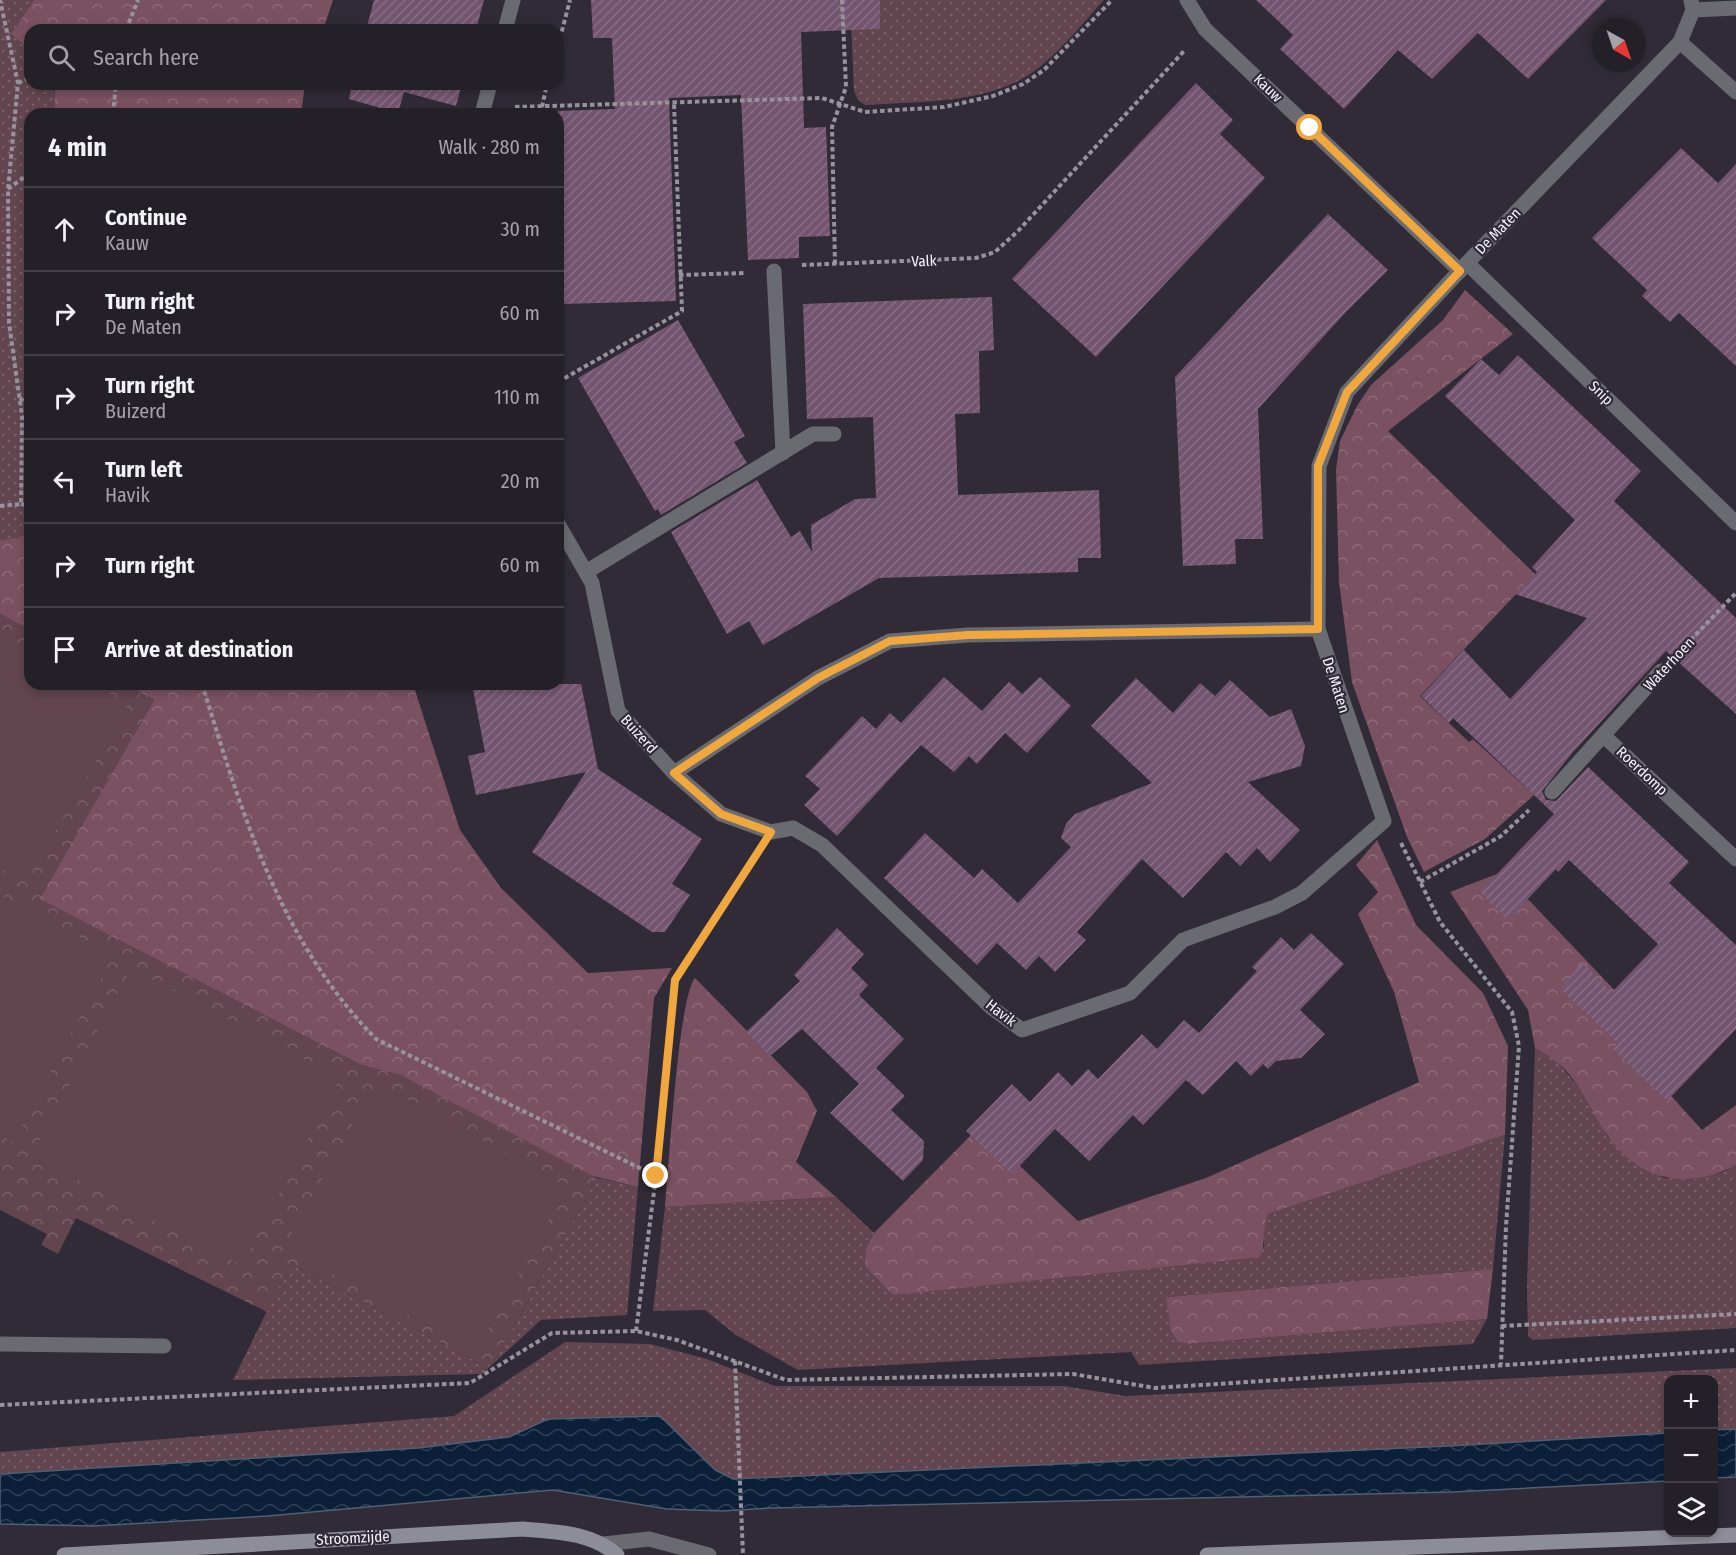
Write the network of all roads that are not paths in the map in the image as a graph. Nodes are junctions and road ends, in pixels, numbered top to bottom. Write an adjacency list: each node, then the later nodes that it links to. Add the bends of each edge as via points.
1 (513, 0): 5 (street)
2 (1187, 0): 10 (street, Kauw, via 1205,29)
3 (1692, 5): 4 (street); 6 (street, De Maten)
4 (1736, 8)
5 (507, 24)
6 (1680, 42): 8 (street); 10 (street, De Maten)
7 (488, 90): 9 (street)
8 (1736, 92)
9 (484, 108)
10 (1463, 267): 14 (street, Snip); 17 (street, De Maten, via 1347,392 1318,466)
11 (774, 271): 13 (street)
12 (834, 434): 13 (street, via 813,434)
13 (783, 453): 16 (street)
14 (1736, 523)
15 (564, 534): 16 (street, Buizerd)
16 (586, 572): 20 (street, Buizerd, via 592,583 618,711)
17 (1318, 629): 20 (street, via 968,635 890,641 818,678); 22 (street, De Maten)
18 (1661, 671): 19 (street, Waterhoen)
19 (1604, 736): 21 (street, Roerdomp); 23 (street, Roerdomp)
20 (674, 773): 22 (street, Havik, via 721,814 771,832 793,828 822,844 992,1008 1022,1030 1130,993 1183,940 1275,907 1302,893)
21 (1552, 792)
22 (1384, 821)
23 (1736, 859)
24 (0, 1344): 25 (street)
25 (164, 1346)
26 (1736, 1535): 28 (street)
27 (604, 1544): 29 (street, Stroomzijde, via 576,1534 523,1529); 30 (street, Stroomzijde); 31 (street, Stroomzijde, via 649,1539)
28 (1474, 1550): 32 (street)
29 (64, 1555)
30 (617, 1555)
31 (709, 1555)
32 (1207, 1555)

